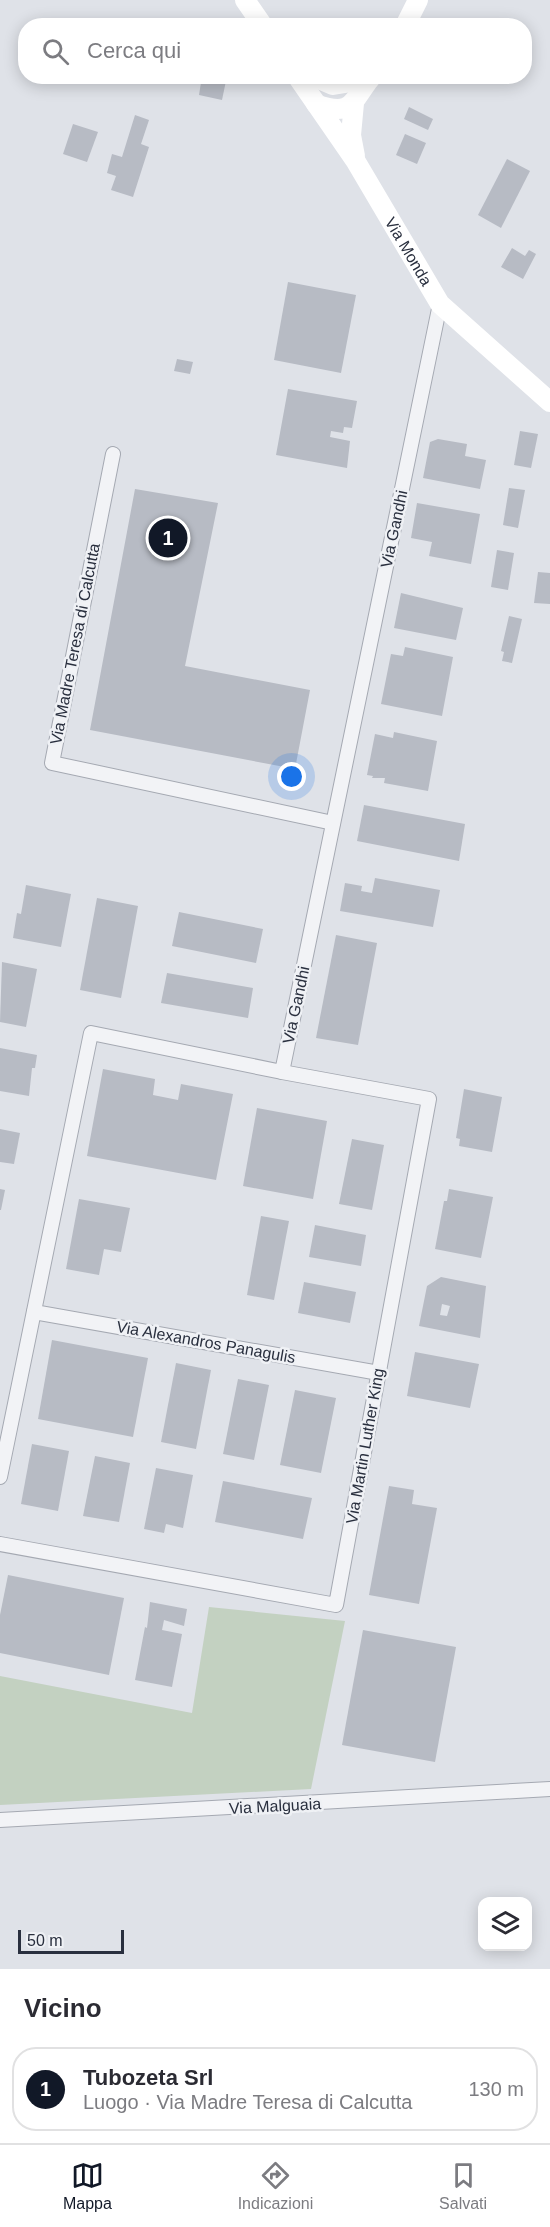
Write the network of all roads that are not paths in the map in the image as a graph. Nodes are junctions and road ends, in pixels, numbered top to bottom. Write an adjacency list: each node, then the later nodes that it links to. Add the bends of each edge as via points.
1 (245, 0): 3 (main road)
2 (418, 0): 4 (main road)
3 (257, 18)
4 (409, 18)
5 (302, 84): 8 (main road, Via Monda)
6 (367, 84): 7 (main road)
7 (354, 103): 8 (main road, via 334,110); 9 (main road, via 351,135)
8 (316, 104): 9 (main road, Via Monda)
9 (355, 160): 10 (main road, Via Monda)
10 (440, 304): 11 (main road, Via Monda); 13 (street, Via Gandhi)
11 (550, 402)
12 (113, 454): 13 (street, Via Madre Teresa di Calcutta, via 52,764)
13 (333, 823): 14 (street, Via Gandhi)
14 (282, 1072): 15 (street, via 91,1033); 16 (street, Via Martin Luther King, via 429,1099)
15 (34, 1312): 16 (street, Via Alexandros Panagulis); 17 (street)
16 (379, 1373): 18 (street, Via Martin Luther King, via 336,1605)
17 (0, 1477)
18 (0, 1544)
19 (550, 1789): 20 (street, Via Malguaia)
20 (0, 1820)

